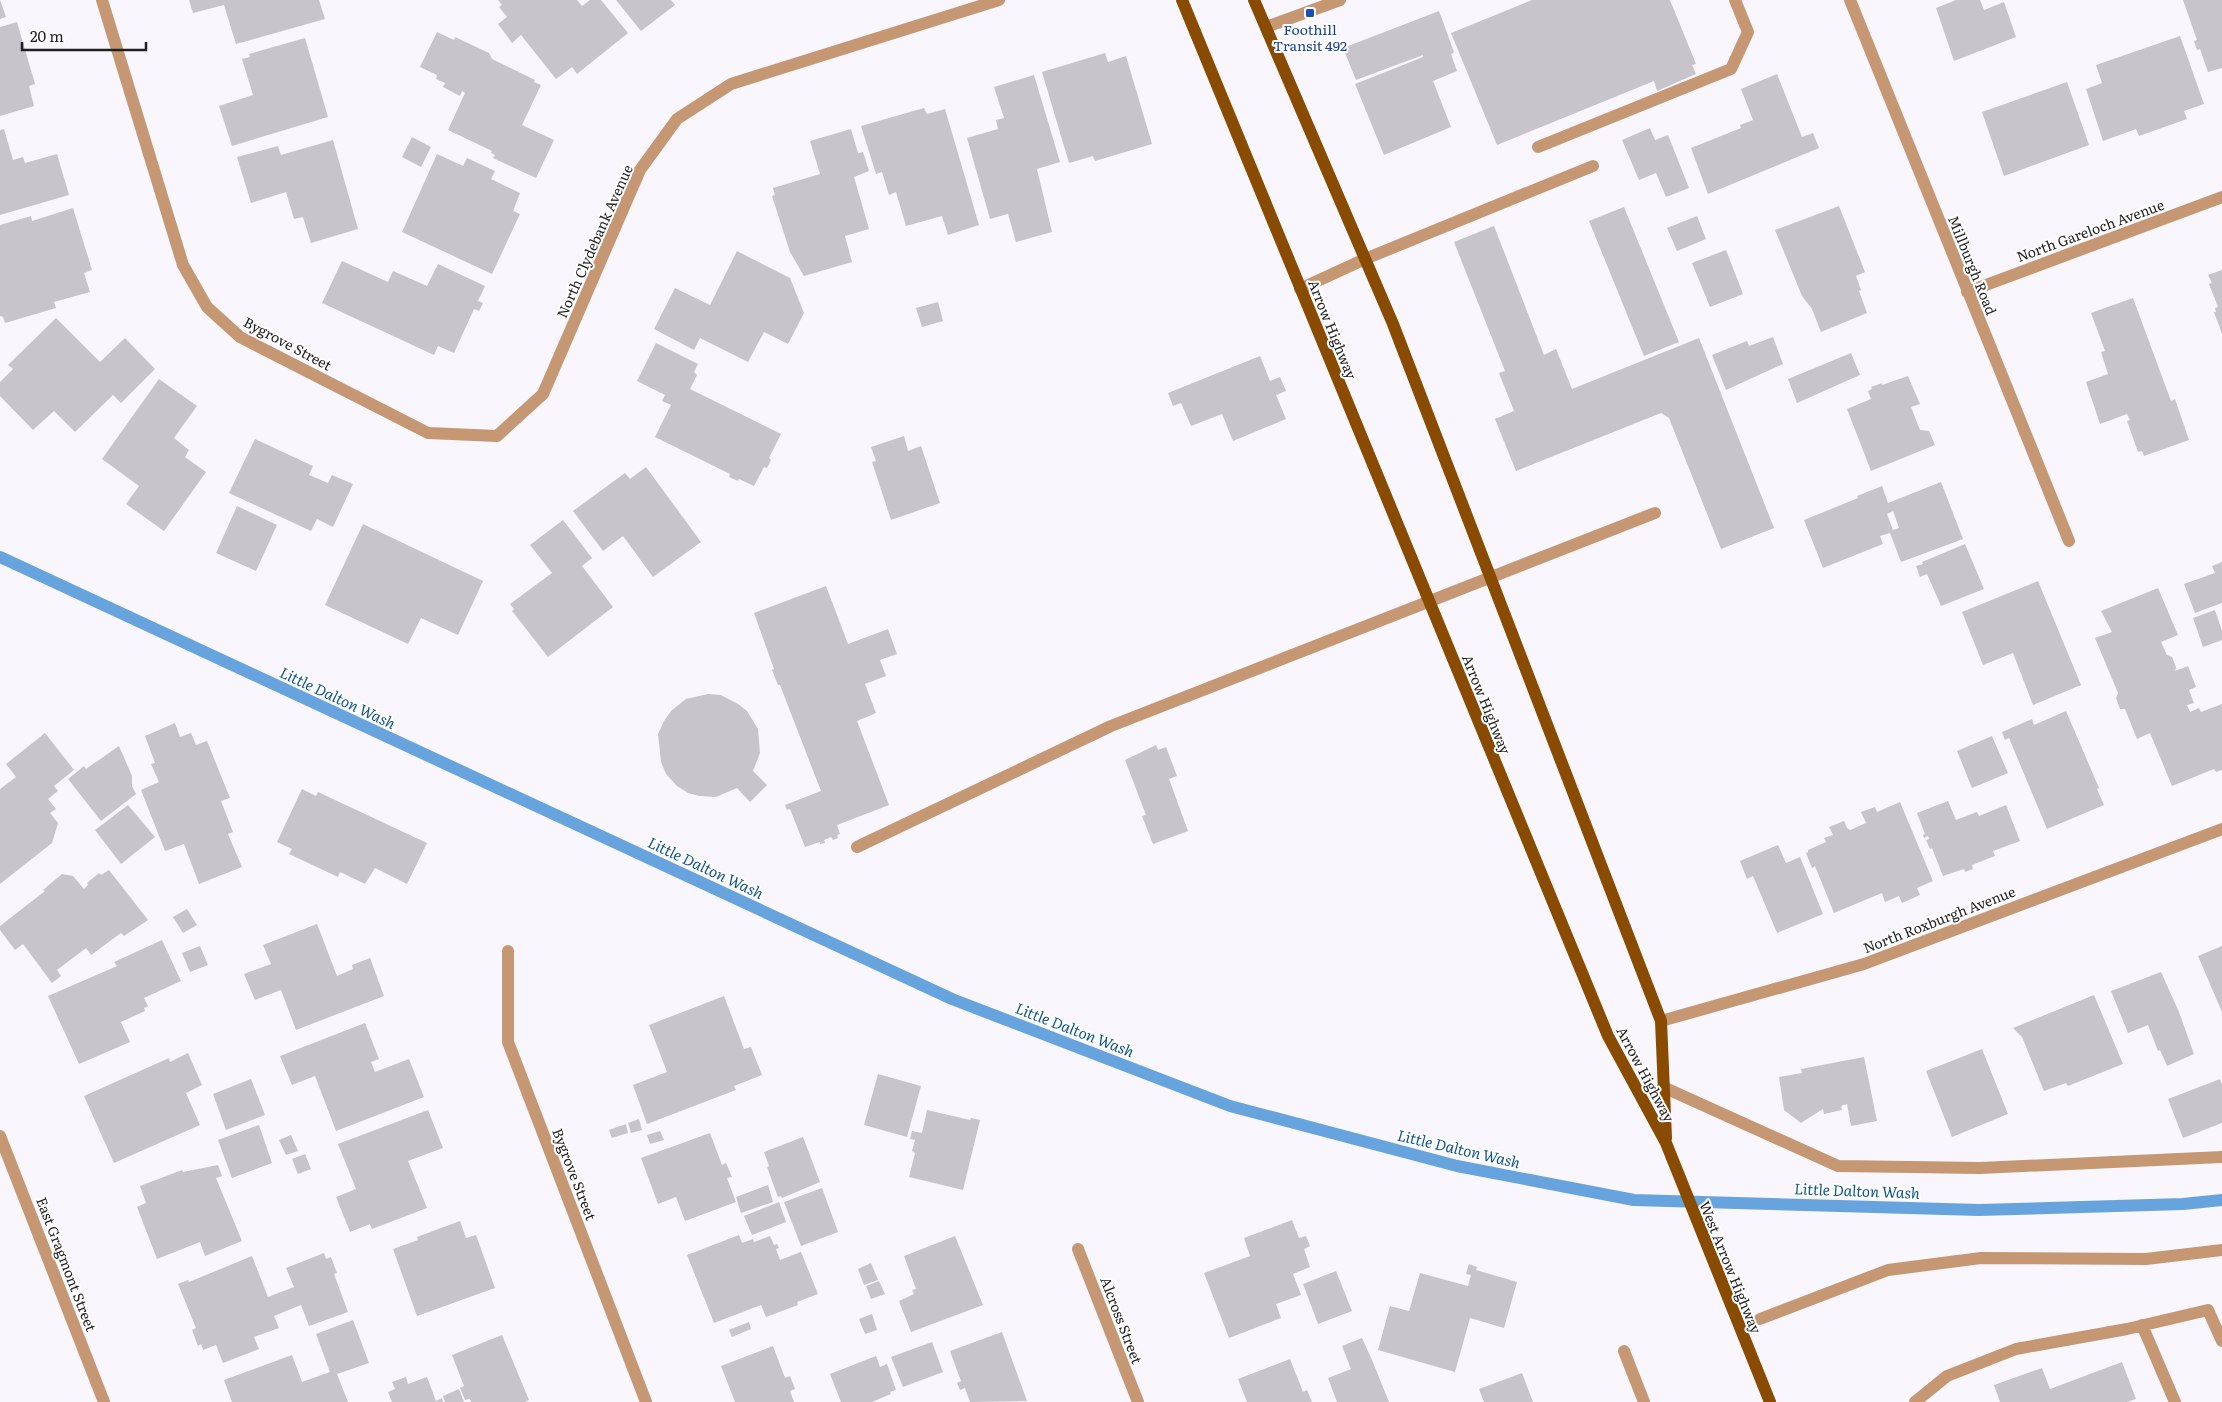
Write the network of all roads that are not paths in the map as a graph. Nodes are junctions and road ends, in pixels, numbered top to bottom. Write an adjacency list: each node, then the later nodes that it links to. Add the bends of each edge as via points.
1 (102, 0): 15 (street, Bygrove Street, via 183,265 207,307 240,337 428,433)
2 (999, 0): 15 (street, North Clydebank Avenue, via 731,84 677,120 640,170 543,394)
3 (1182, 0): 13 (main road, Arrow Highway)
4 (1254, 0): 8 (main road, Arrow Highway)
5 (1340, 0): 8 (street)
6 (1735, 0): 9 (street, via 1748,32 1731,69)
7 (1850, 0): 14 (street, Millburgh Road)
8 (1266, 27): 12 (main road, Arrow Highway)
9 (1538, 147)
10 (1593, 166): 12 (street)
11 (2222, 197): 14 (street, North Gareloch Avenue)
12 (1365, 259): 13 (street); 18 (main road, Arrow Highway)
13 (1300, 289): 19 (main road, Arrow Highway)
14 (1968, 292): 17 (street, Millburgh Road)
15 (497, 436)
16 (1655, 514): 18 (street)
17 (2068, 542)
18 (1491, 578): 19 (street); 23 (main road, Arrow Highway)
19 (1429, 601): 21 (street, via 1111,726); 26 (main road, Arrow Highway, via 1608,1036)
20 (2222, 829): 23 (street, North Roxburgh Avenue, via 1864,964)
21 (857, 847)
22 (508, 951): 35 (street, Bygrove Street, via 508,1042)
23 (1660, 1021): 24 (main road, Arrow Highway)
24 (1663, 1087): 26 (main road, Arrow Highway); 27 (street, via 1838,1166 1980,1168)
25 (0, 1136): 34 (street, East Gragmont Street)
26 (1666, 1143): 38 (main road, West Arrow Highway)
27 (2222, 1157)
28 (1078, 1249): 36 (street, Alcross Street)
29 (2222, 1250): 30 (street, via 2146,1259 1981,1258 1888,1270)
30 (1760, 1319)
31 (2142, 1325): 32 (street, via 2208,1310); 39 (street, via 2016,1349 1947,1376); 40 (street)
32 (2222, 1341)
33 (1624, 1351): 37 (street)
34 (104, 1402)
35 (646, 1402)
36 (1138, 1402)
37 (1644, 1402)
38 (1770, 1402)
39 (1915, 1402)
40 (2175, 1402)

